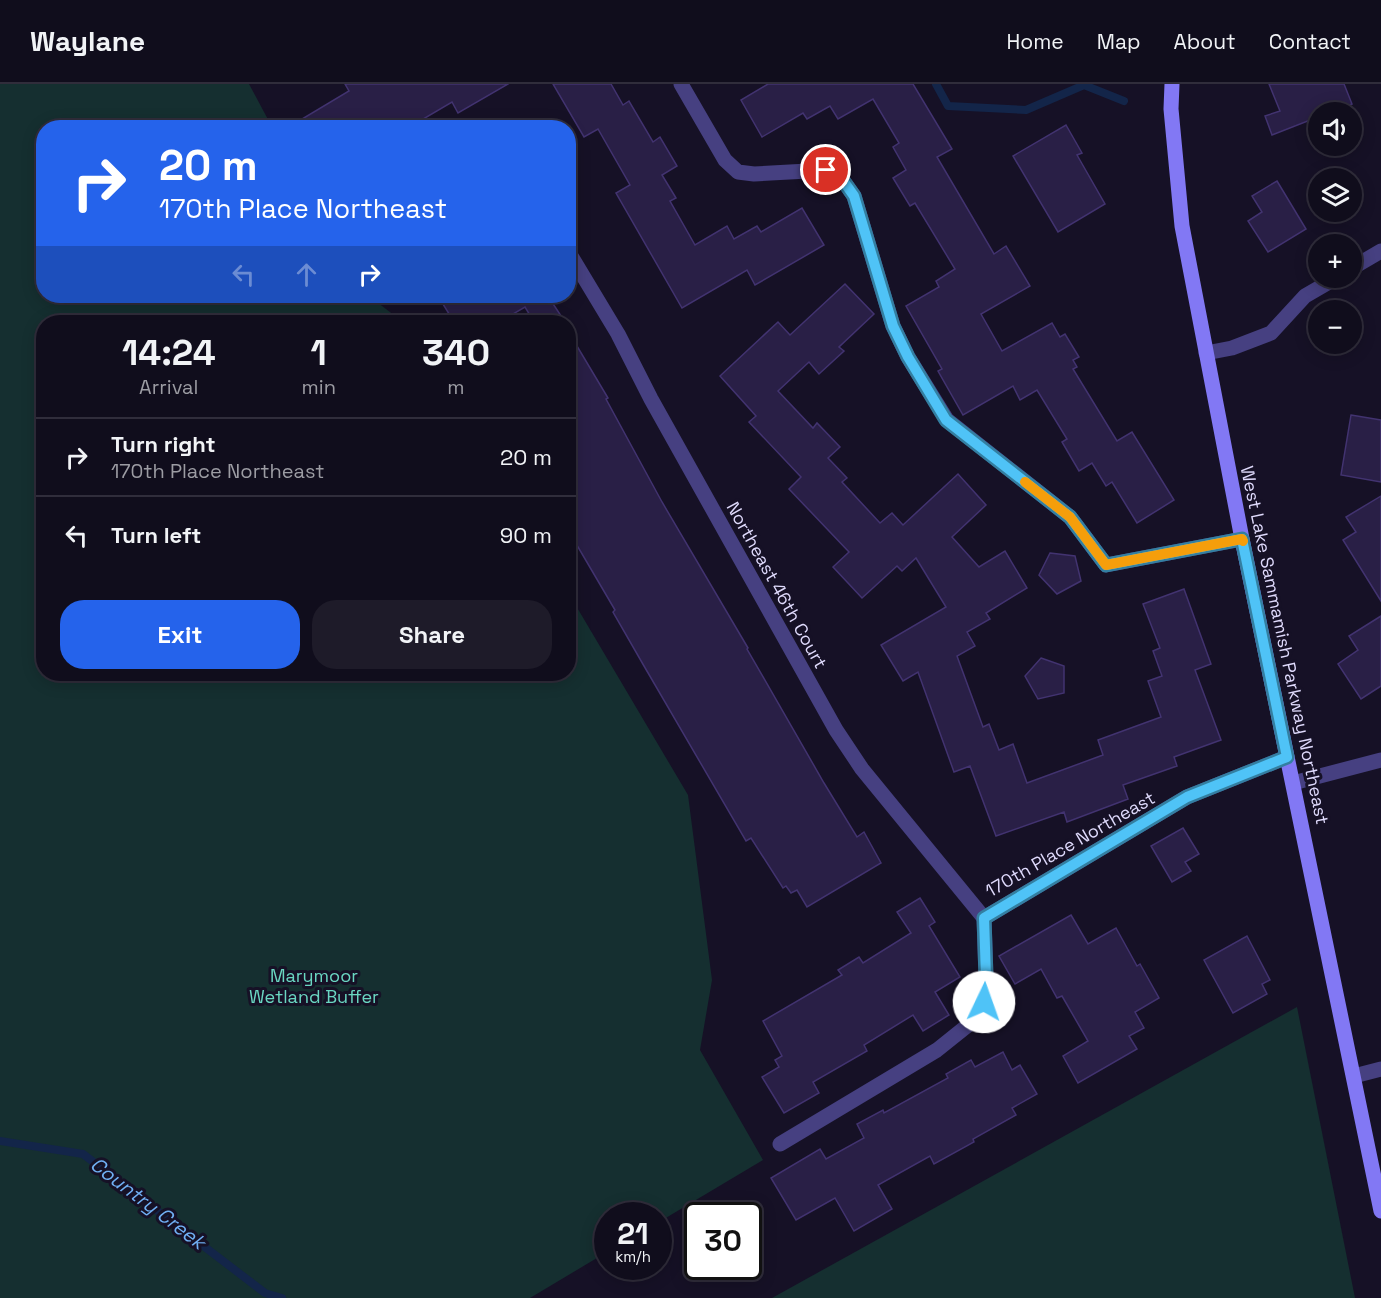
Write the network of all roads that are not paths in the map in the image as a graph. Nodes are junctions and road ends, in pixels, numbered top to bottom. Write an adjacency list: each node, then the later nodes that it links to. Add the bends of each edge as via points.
1 (681, 84): 8 (street, via 724,160 738,172 826,170 842,179 854,196 893,326 946,420 1070,517 1106,565)
2 (1172, 84): 7 (main road, West Lake Sammamish Parkway Northeast, via 1182,226)
3 (1381, 251): 4 (street)
4 (1362, 262)
5 (576, 264): 12 (street, Northeast 46th Court, via 836,730 862,769)
6 (1319, 288): 7 (street, via 1305,296 1271,333)
7 (1206, 353): 8 (main road, West Lake Sammamish Parkway Northeast)
8 (1242, 539): 9 (main road, West Lake Sammamish Parkway Northeast)
9 (1287, 757): 11 (main road, West Lake Sammamish Parkway Northeast); 12 (street, 170th Place Northeast, via 1187,797)
10 (1381, 760): 11 (street)
11 (1293, 783): 14 (main road, West Lake Sammamish Parkway Northeast)
12 (984, 918): 15 (street, 170th Place Northeast, via 986,977 984,1002 977,1018 937,1050)
13 (1381, 1069): 14 (street)
14 (1354, 1076): 16 (main road, West Lake Sammamish Parkway Northeast)
15 (780, 1144)
16 (1381, 1211)

